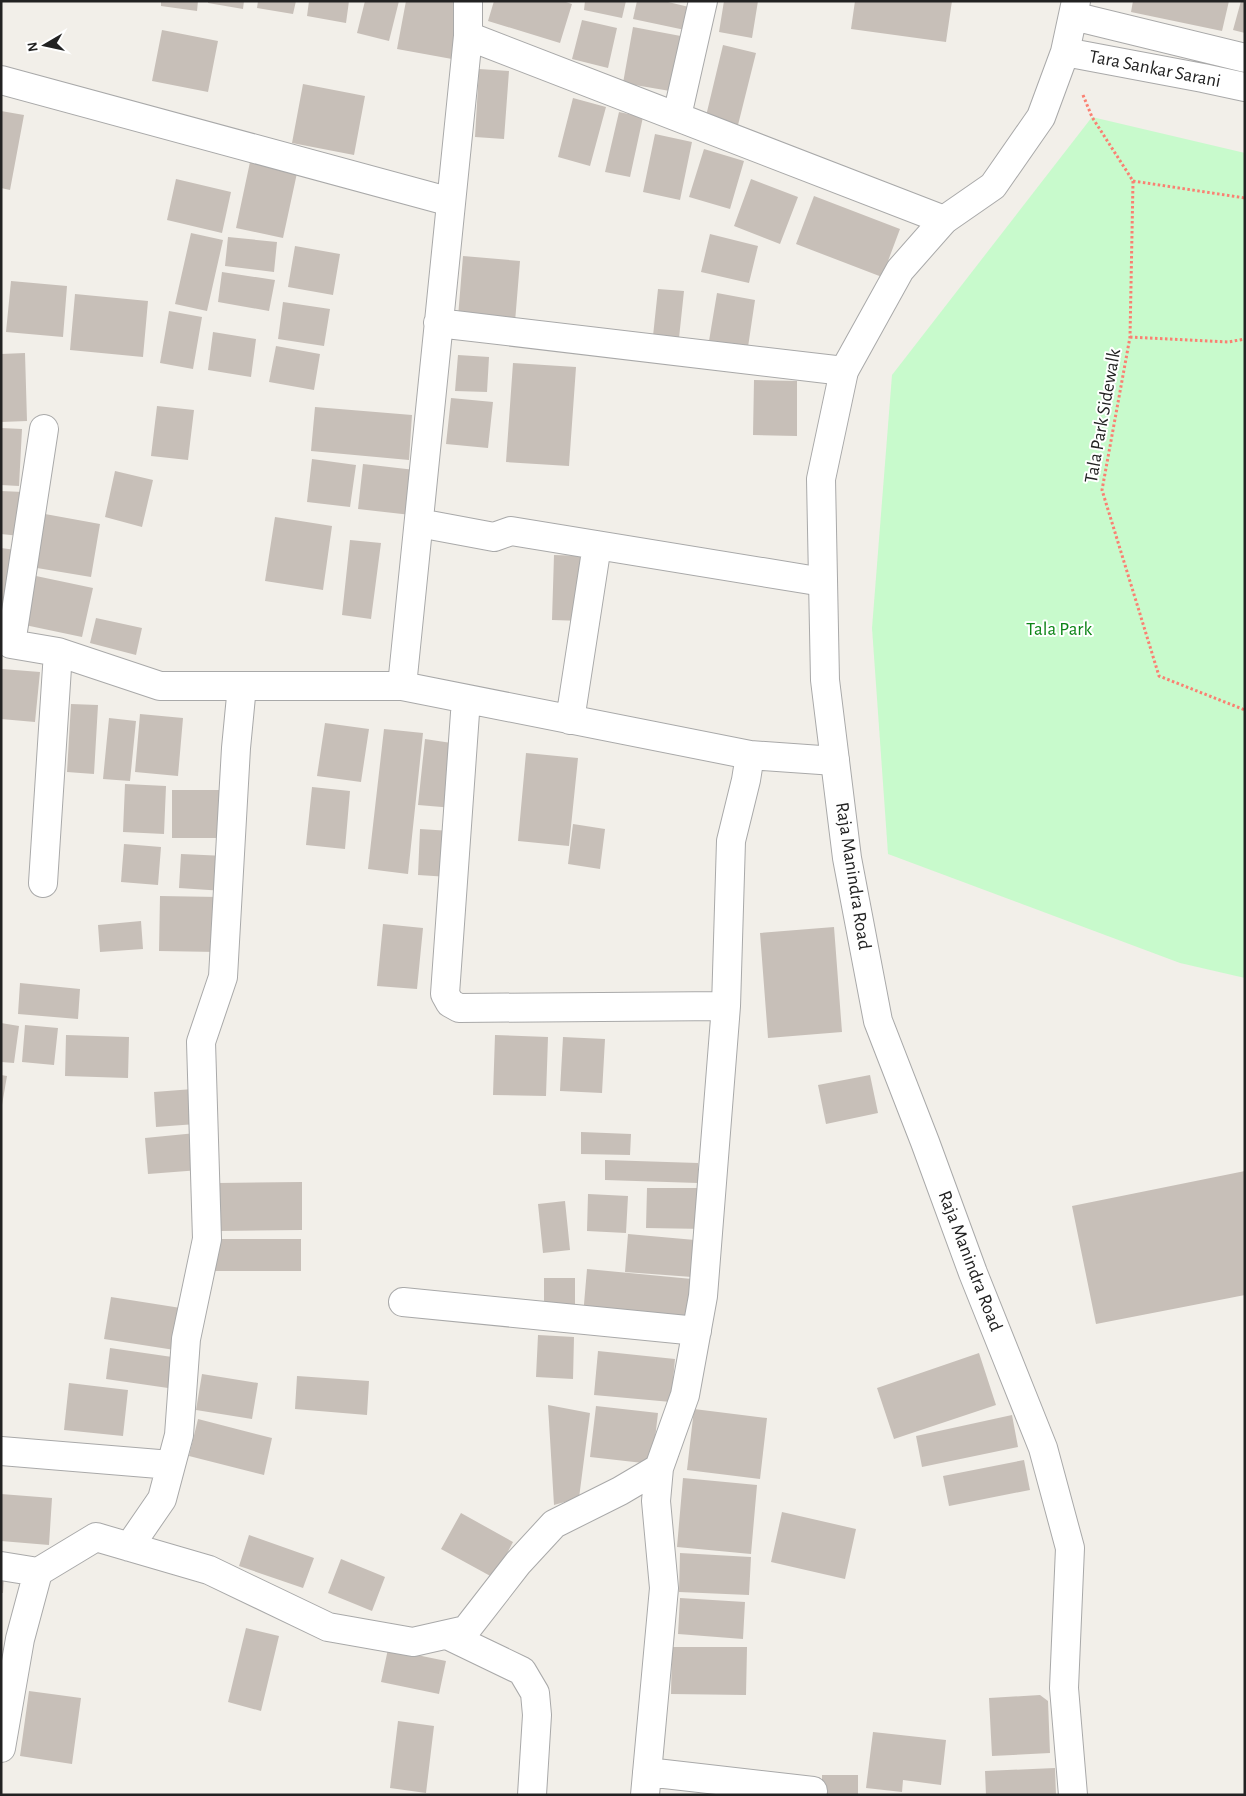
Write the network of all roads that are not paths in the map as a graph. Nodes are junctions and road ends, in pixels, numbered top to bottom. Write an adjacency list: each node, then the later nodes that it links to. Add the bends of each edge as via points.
1 (468, 1): 4 (street)
2 (703, 1): 9 (street)
3 (1074, 8): 5 (street, Raja Manindra Road); 6 (street)
4 (468, 36): 9 (street); 10 (street)
5 (1065, 52): 8 (street, Tara Sankar Sarani); 11 (street, Raja Manindra Road, via 1041,117 993,186)
6 (1245, 58)
7 (1, 80): 10 (street)
8 (1245, 87)
9 (676, 116): 11 (street)
10 (451, 202): 12 (street)
11 (944, 220): 13 (street, Raja Manindra Road, via 900,270)
12 (438, 324): 13 (street); 15 (street)
13 (844, 371): 17 (street, Raja Manindra Road, via 821,479)
14 (44, 429): 18 (street)
15 (419, 523): 16 (street, via 494,537 511,532); 21 (street)
16 (597, 545): 17 (street); 23 (street)
17 (823, 582): 25 (street, Raja Manindra Road, via 825,680)
18 (6, 641): 19 (street)
19 (58, 652): 20 (street, via 160,686); 26 (street)
20 (242, 686): 21 (street); 31 (street, via 223,977 201,1042 207,1239 186,1339 180,1435)
21 (402, 686): 22 (street)
22 (466, 699): 23 (street); 27 (street, via 445,994 450,1003 459,1008)
23 (570, 720): 24 (street)
24 (750, 756): 25 (street); 27 (street, via 731,840)
25 (835, 761): 41 (street, Raja Manindra Road, via 847,858 878,1021 1043,1448 1070,1548 1064,1688)
26 (43, 882)
27 (726, 1006): 29 (street, via 703,1296)
28 (403, 1302): 29 (street)
29 (697, 1331): 32 (street, via 686,1395)
30 (1, 1451): 31 (street)
31 (171, 1465): 33 (street, via 162,1500)
32 (658, 1468): 36 (street, via 554,1524 518,1562 466,1630); 38 (street, via 656,1501 664,1588)
33 (130, 1547): 35 (street, via 96,1537); 36 (street, via 209,1570 328,1627 413,1642)
34 (1, 1566): 35 (street)
35 (38, 1572): 37 (street, via 20,1639)
36 (446, 1635): 40 (street, via 522,1671 535,1693 537,1715)
37 (1, 1748)
38 (646, 1783): 39 (street)
39 (813, 1791)
40 (532, 1795)
41 (1073, 1795)

